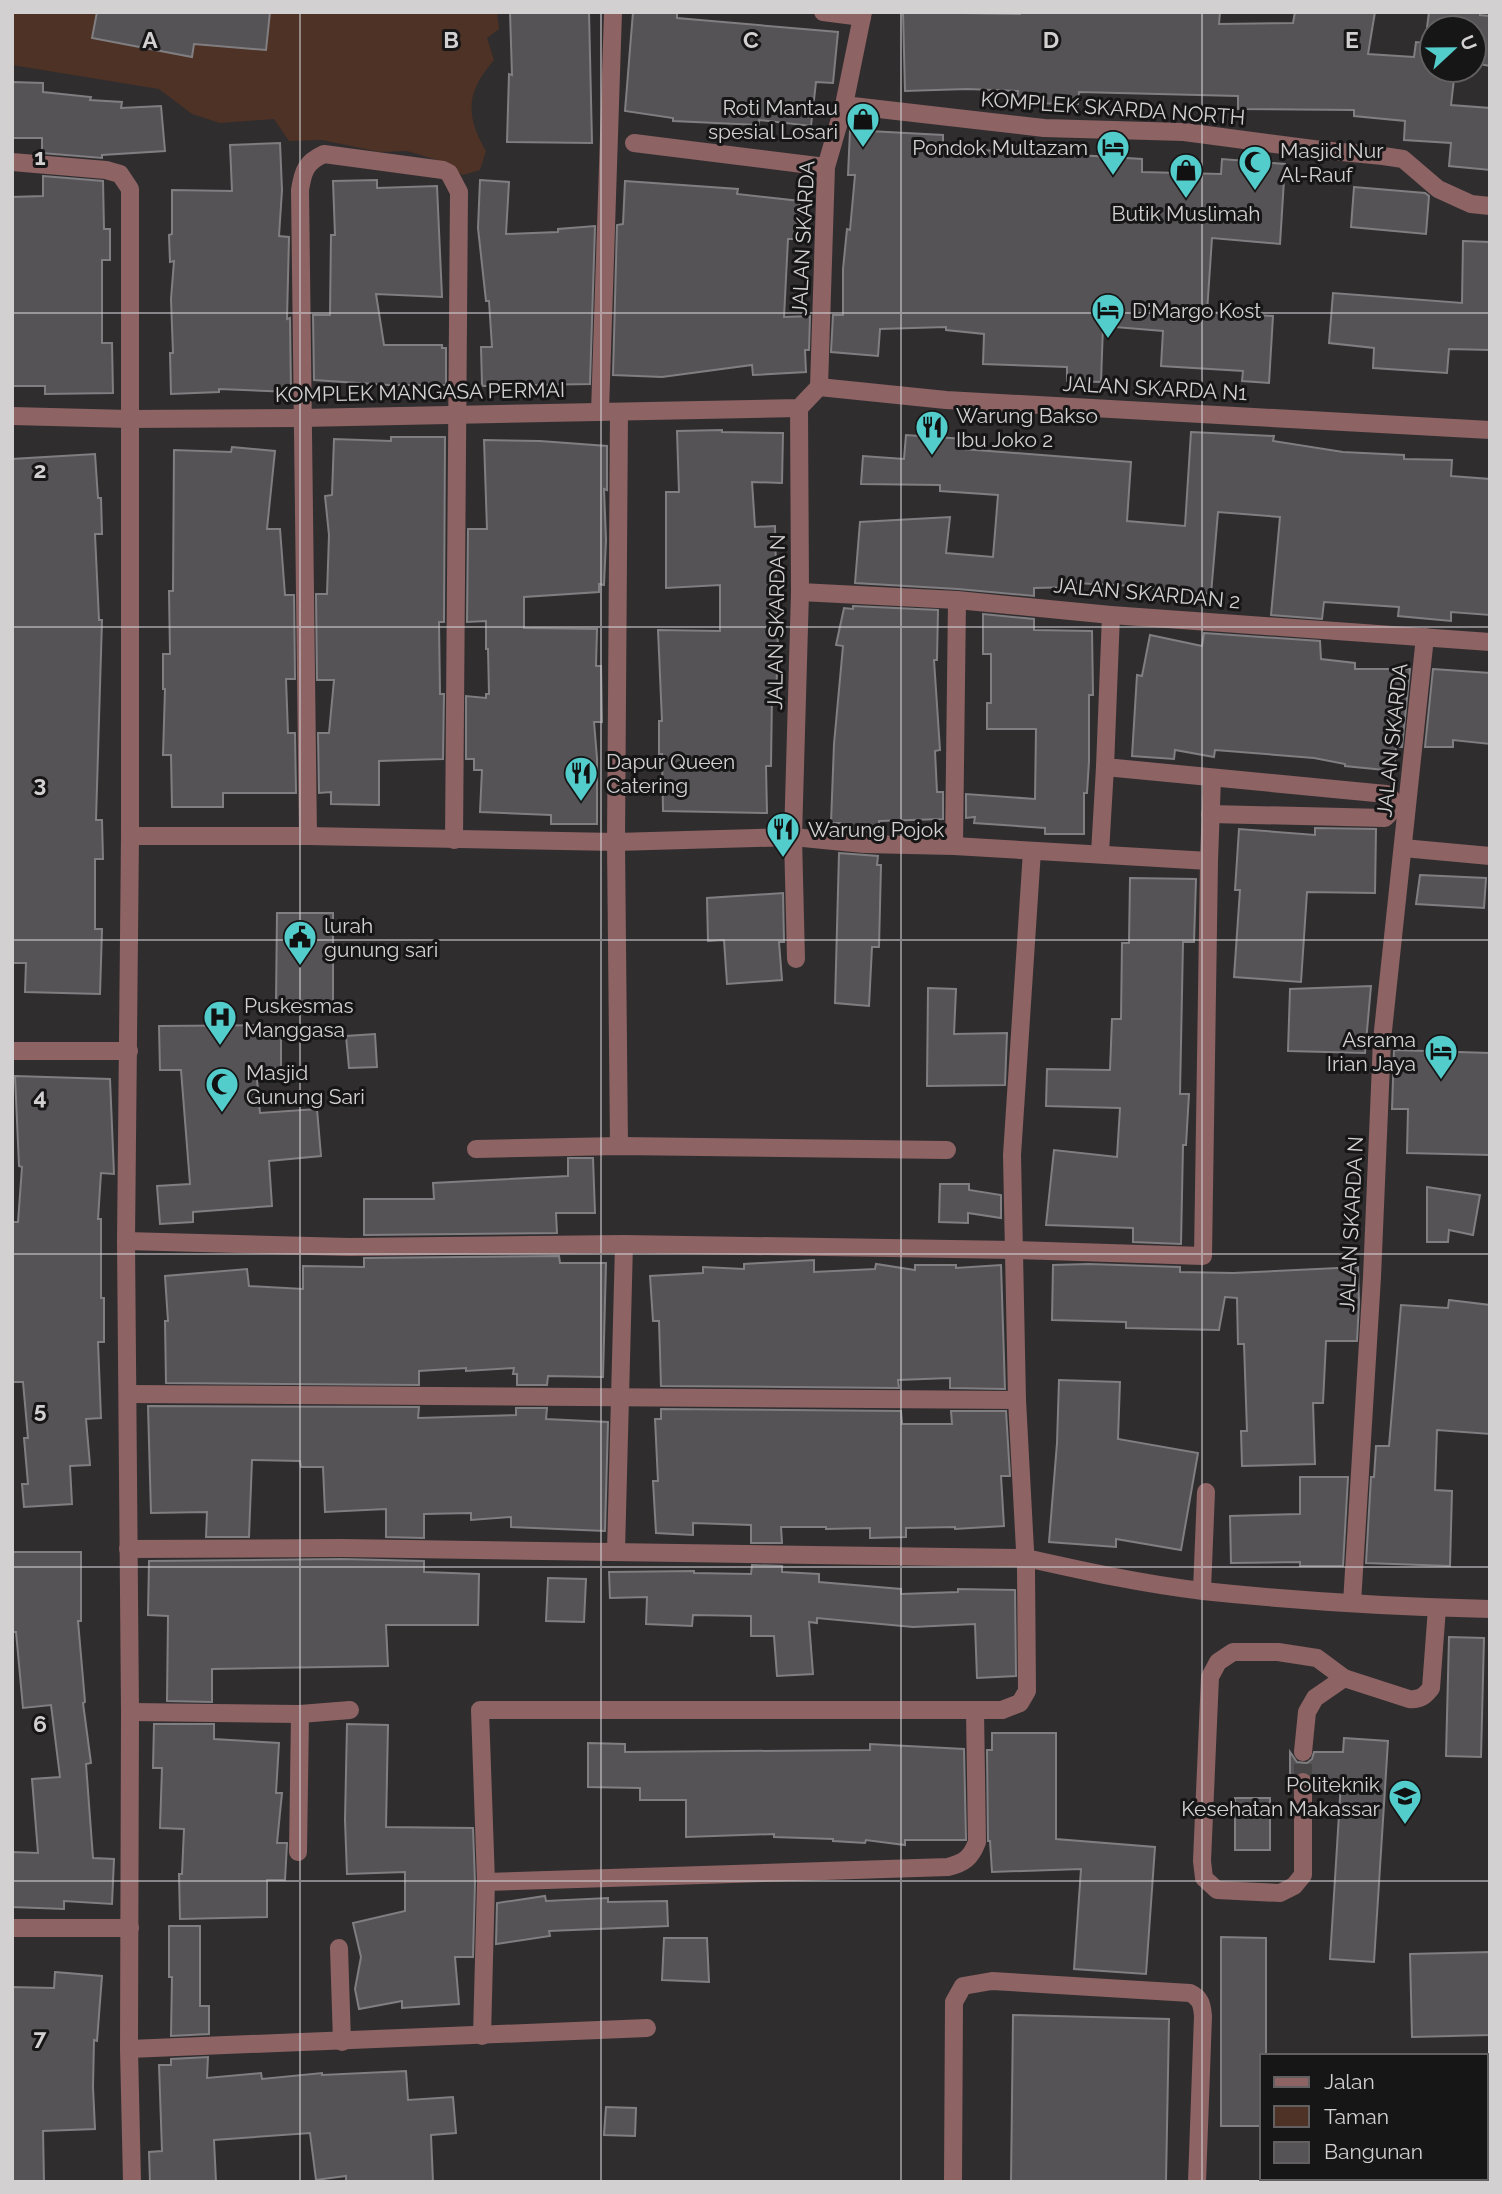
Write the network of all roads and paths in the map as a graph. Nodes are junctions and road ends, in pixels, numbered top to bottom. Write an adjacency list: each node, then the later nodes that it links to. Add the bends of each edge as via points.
1 (612, 12): 11 (street)
2 (823, 12): 3 (street)
3 (862, 15): 4 (street, JALAN SKARDA)
4 (844, 105): 7 (street, JALAN SKARDA); 8 (street, KOMPLEK SKARDA NORTH, via 1044,128 1184,132 1403,159 1438,189 1471,204)
5 (634, 143): 7 (street)
6 (12, 162): 16 (street, via 106,170 120,174 128,184)
7 (826, 167): 9 (street, JALAN SKARDA)
8 (1490, 206)
9 (819, 387): 10 (street); 17 (street, JALAN SKARDA N1, via 946,400)
10 (799, 408): 12 (street, KOMPLEK MANGASA PERMAI); 18 (street, JALAN SKARDA N)
11 (600, 412): 12 (street, KOMPLEK MANGASA PERMAI); 13 (street, KOMPLEK MANGASA PERMAI)
12 (619, 412): 32 (street)
13 (457, 413): 15 (street, KOMPLEK MANGASA PERMAI); 15 (street, via 457,185 443,170 324,154 309,163 300,190); 31 (street)
14 (12, 416): 16 (street, KOMPLEK MANGASA PERMAI)
15 (302, 418): 16 (street, KOMPLEK MANGASA PERMAI); 29 (street)
16 (129, 419): 28 (street)
17 (1490, 430)
18 (800, 592): 19 (street, JALAN SKARDAN 2); 30 (street, JALAN SKARDA N)
19 (957, 600): 20 (street, JALAN SKARDAN 2); 33 (street)
20 (1111, 615): 21 (street, JALAN SKARDAN 2); 23 (street)
21 (1425, 637): 22 (street, JALAN SKARDAN 2); 34 (street, JALAN SKARDA)
22 (1490, 642)
23 (1105, 767): 24 (street); 36 (street)
24 (1212, 778): 25 (street); 26 (street)
25 (1300, 786): 27 (street); 27 (street, via 1391,798 1385,818)
26 (1210, 814): 27 (street); 38 (street)
27 (1299, 816)
28 (130, 836): 29 (street); 41 (street)
29 (308, 836): 31 (street)
30 (793, 836): 32 (street); 33 (street, via 864,844); 39 (street, JALAN SKARDA N)
31 (454, 840): 32 (street)
32 (616, 842): 42 (street)
33 (954, 846): 35 (street)
34 (1403, 848): 37 (street); 56 (street, JALAN SKARDA N, via 1382,1040)
35 (1032, 851): 36 (street); 47 (street, via 1012,1155)
36 (1100, 853): 38 (street)
37 (1490, 856)
38 (1209, 861): 47 (street, via 1203,1256)
39 (796, 959)
40 (12, 1051): 41 (street)
41 (129, 1051): 45 (street)
42 (619, 1146): 43 (street); 44 (street)
43 (476, 1149)
44 (947, 1150)
45 (126, 1241): 46 (street, via 349,1247); 48 (street)
46 (624, 1244): 47 (street); 49 (street)
47 (1015, 1250): 50 (street)
48 (128, 1394): 49 (street); 52 (street)
49 (621, 1399): 50 (street); 53 (street)
50 (1017, 1400): 54 (street)
51 (1206, 1492): 55 (street)
52 (128, 1549): 53 (street); 62 (street)
53 (616, 1551): 54 (street)
54 (1026, 1558): 55 (street); 61 (street, via 1027,1691 1012,1708)
55 (1202, 1590): 56 (street)
56 (1352, 1603): 57 (street)
57 (1437, 1608): 58 (street); 59 (street, via 1431,1688 1425,1696 1409,1699)
58 (1490, 1609)
59 (1344, 1678): 64 (street, via 1315,1698 1307,1712); 65 (street, via 1317,1658 1278,1652 1233,1652 1219,1662 1210,1677 1202,1861 1204,1878 1217,1890 1280,1893 1304,1875)
60 (350, 1710): 63 (street)
61 (975, 1710): 67 (street, via 976,1842 973,1853 959,1864); 67 (street, via 480,1710)
62 (130, 1712): 63 (street); 69 (street)
63 (300, 1714): 66 (street)
64 (1303, 1752)
65 (1303, 1782)
66 (298, 1852)
67 (486, 1882): 72 (street)
68 (12, 1928): 69 (street)
69 (130, 1928): 74 (street)
70 (340, 1948): 73 (street)
71 (647, 2028): 72 (street)
72 (482, 2036): 73 (street)
73 (342, 2042): 74 (street)
74 (129, 2049): 75 (street)
75 (132, 2182)
76 (953, 2182): 77 (street, via 954,2002 963,1986 992,1981 1197,1996 1203,2016)
77 (1197, 2182)

